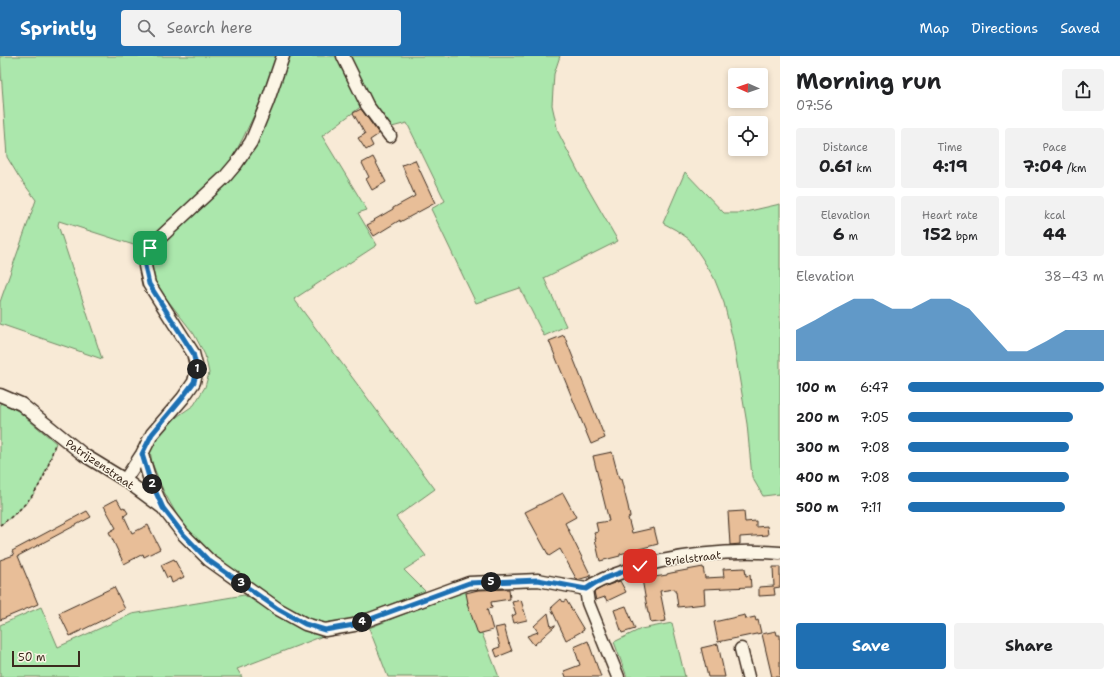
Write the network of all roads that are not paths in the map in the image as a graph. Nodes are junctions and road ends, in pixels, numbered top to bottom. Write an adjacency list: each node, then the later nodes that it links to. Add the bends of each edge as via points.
1 (283, 56): 5 (street, via 251,142 236,164 150,248 145,266 149,284 193,353 197,369 194,382 152,434)
2 (343, 56): 3 (street, via 367,105)
3 (390, 136)
4 (0, 395): 6 (street, Patrijzenstraat, via 21,404 84,455)
5 (142, 454): 6 (street); 7 (street)
6 (125, 480): 7 (street, Patrijzenstraat)
7 (163, 508): 9 (street, Patrijzenstraat, via 208,560 278,609 305,624 325,630 354,625 469,583 538,580)
8 (780, 553): 9 (street, Brielstraat, via 757,551 671,559 604,578)
9 (586, 589): 11 (street, via 588,603)
10 (741, 650): 12 (street)
11 (618, 677)
12 (748, 677)

